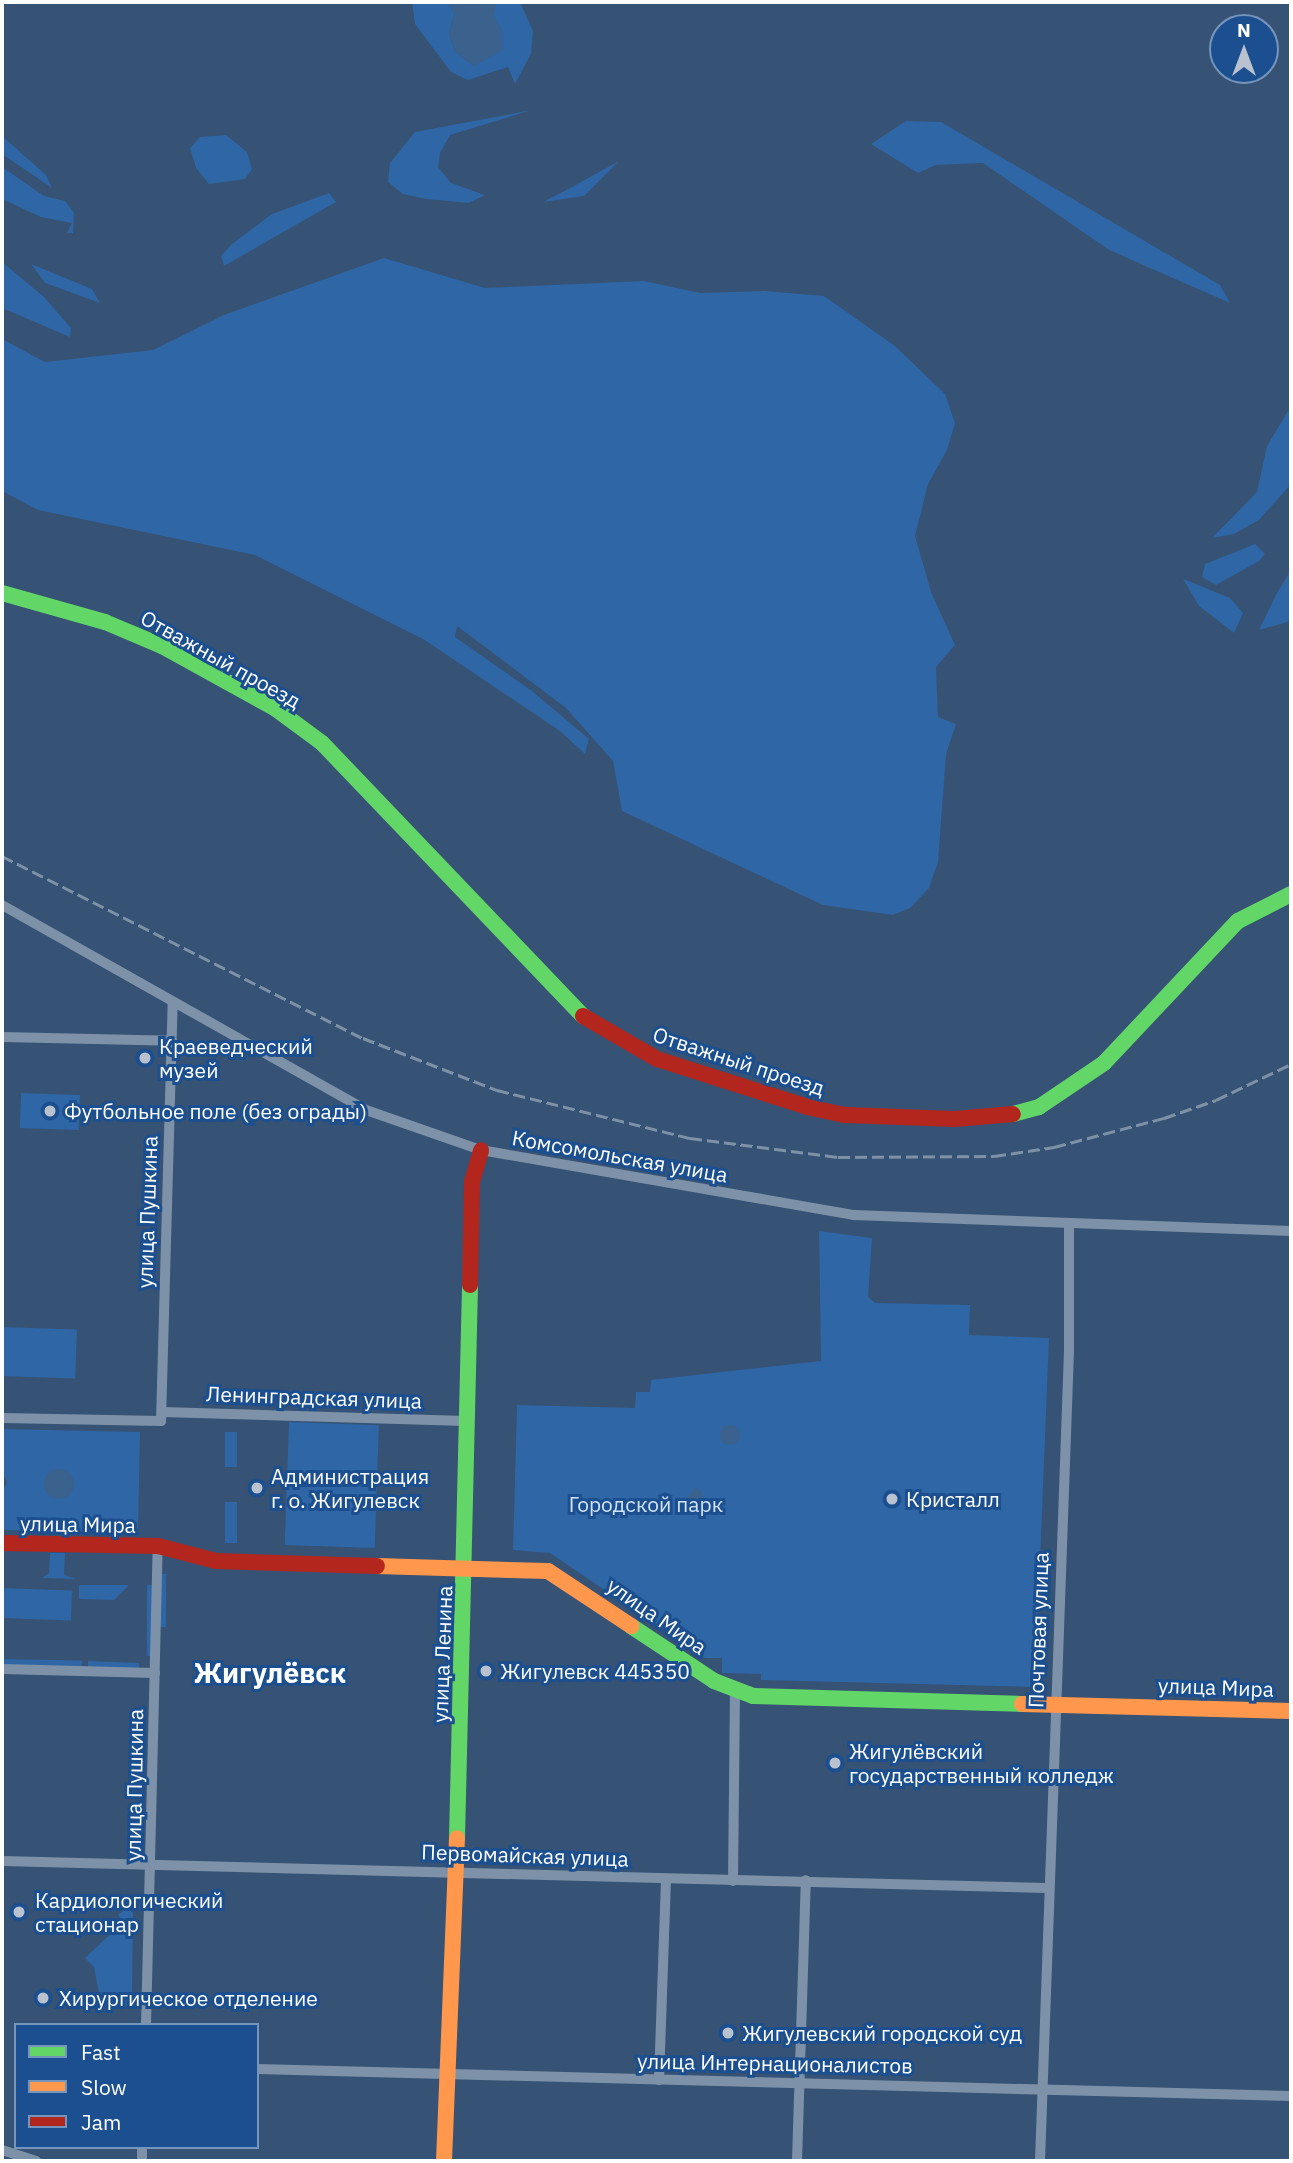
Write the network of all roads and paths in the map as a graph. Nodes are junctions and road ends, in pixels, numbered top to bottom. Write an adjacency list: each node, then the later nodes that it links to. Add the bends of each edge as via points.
1 (2, 593): 2 (street, Отважный проезд, via 128,632 276,709 322,743 576,1011 607,1034 657,1059 807,1107 846,1115 955,1119 1039,1107 1104,1063 1238,921)
2 (1291, 894)
3 (2, 905): 4 (street, Комсомольская улица)
4 (173, 1004): 6 (street, улица Пушкина); 7 (street, Комсомольская улица, via 366,1111)
5 (2, 1037): 6 (street)
6 (172, 1041): 10 (street, улица Пушкина)
7 (481, 1150): 8 (street, Комсомольская улица, via 840,1213); 12 (street, улица Ленина, via 472,1182)
8 (1069, 1225): 9 (street, Комсомольская улица); 19 (street, Почтовая улица)
9 (1291, 1231)
10 (161, 1416): 11 (street, Ленинградская улица); 12 (street, Ленинградская улица)
11 (2, 1418)
12 (466, 1421): 15 (street, улица Ленина)
13 (2, 1544): 14 (street, улица Мира)
14 (158, 1546): 15 (street, улица Мира, via 216,1561); 17 (street, улица Пушкина)
15 (466, 1567): 18 (street, улица Мира, via 535,1569 558,1575); 23 (street, улица Ленина)
16 (2, 1669): 17 (street)
17 (155, 1673): 22 (street, улица Пушкина)
18 (735, 1692): 19 (street, улица Мира); 26 (street)
19 (1056, 1702): 20 (street, улица Мира); 27 (street, Почтовая улица)
20 (1291, 1711)
21 (2, 1861): 22 (street, Первомайская улица)
22 (152, 1864): 23 (street, Первомайская улица); 28 (street, улица Пушкина)
23 (458, 1872): 24 (street, Первомайская улица); 30 (street, улица Ленина)
24 (667, 1879): 26 (street, Первомайская улица); 31 (street)
25 (806, 1880): 26 (street, Первомайская улица); 27 (street, Первомайская улица); 32 (street)
26 (733, 1881)
27 (1047, 1888): 33 (street, Почтовая улица)
28 (146, 2023)
29 (259, 2069): 30 (street, улица Интернационалистов)
30 (447, 2076): 31 (street, улица Интернационалистов); 37 (street, улица Ленина)
31 (660, 2080): 32 (street, улица Интернационалистов)
32 (801, 2082): 33 (street, улица Интернационалистов); 38 (street)
33 (1042, 2089): 34 (street, улица Интернационалистов); 39 (street, Почтовая улица)
34 (1291, 2096)
35 (2, 2150): 36 (street)
36 (36, 2161)
37 (444, 2161)
38 (797, 2161)
39 (1040, 2161)

